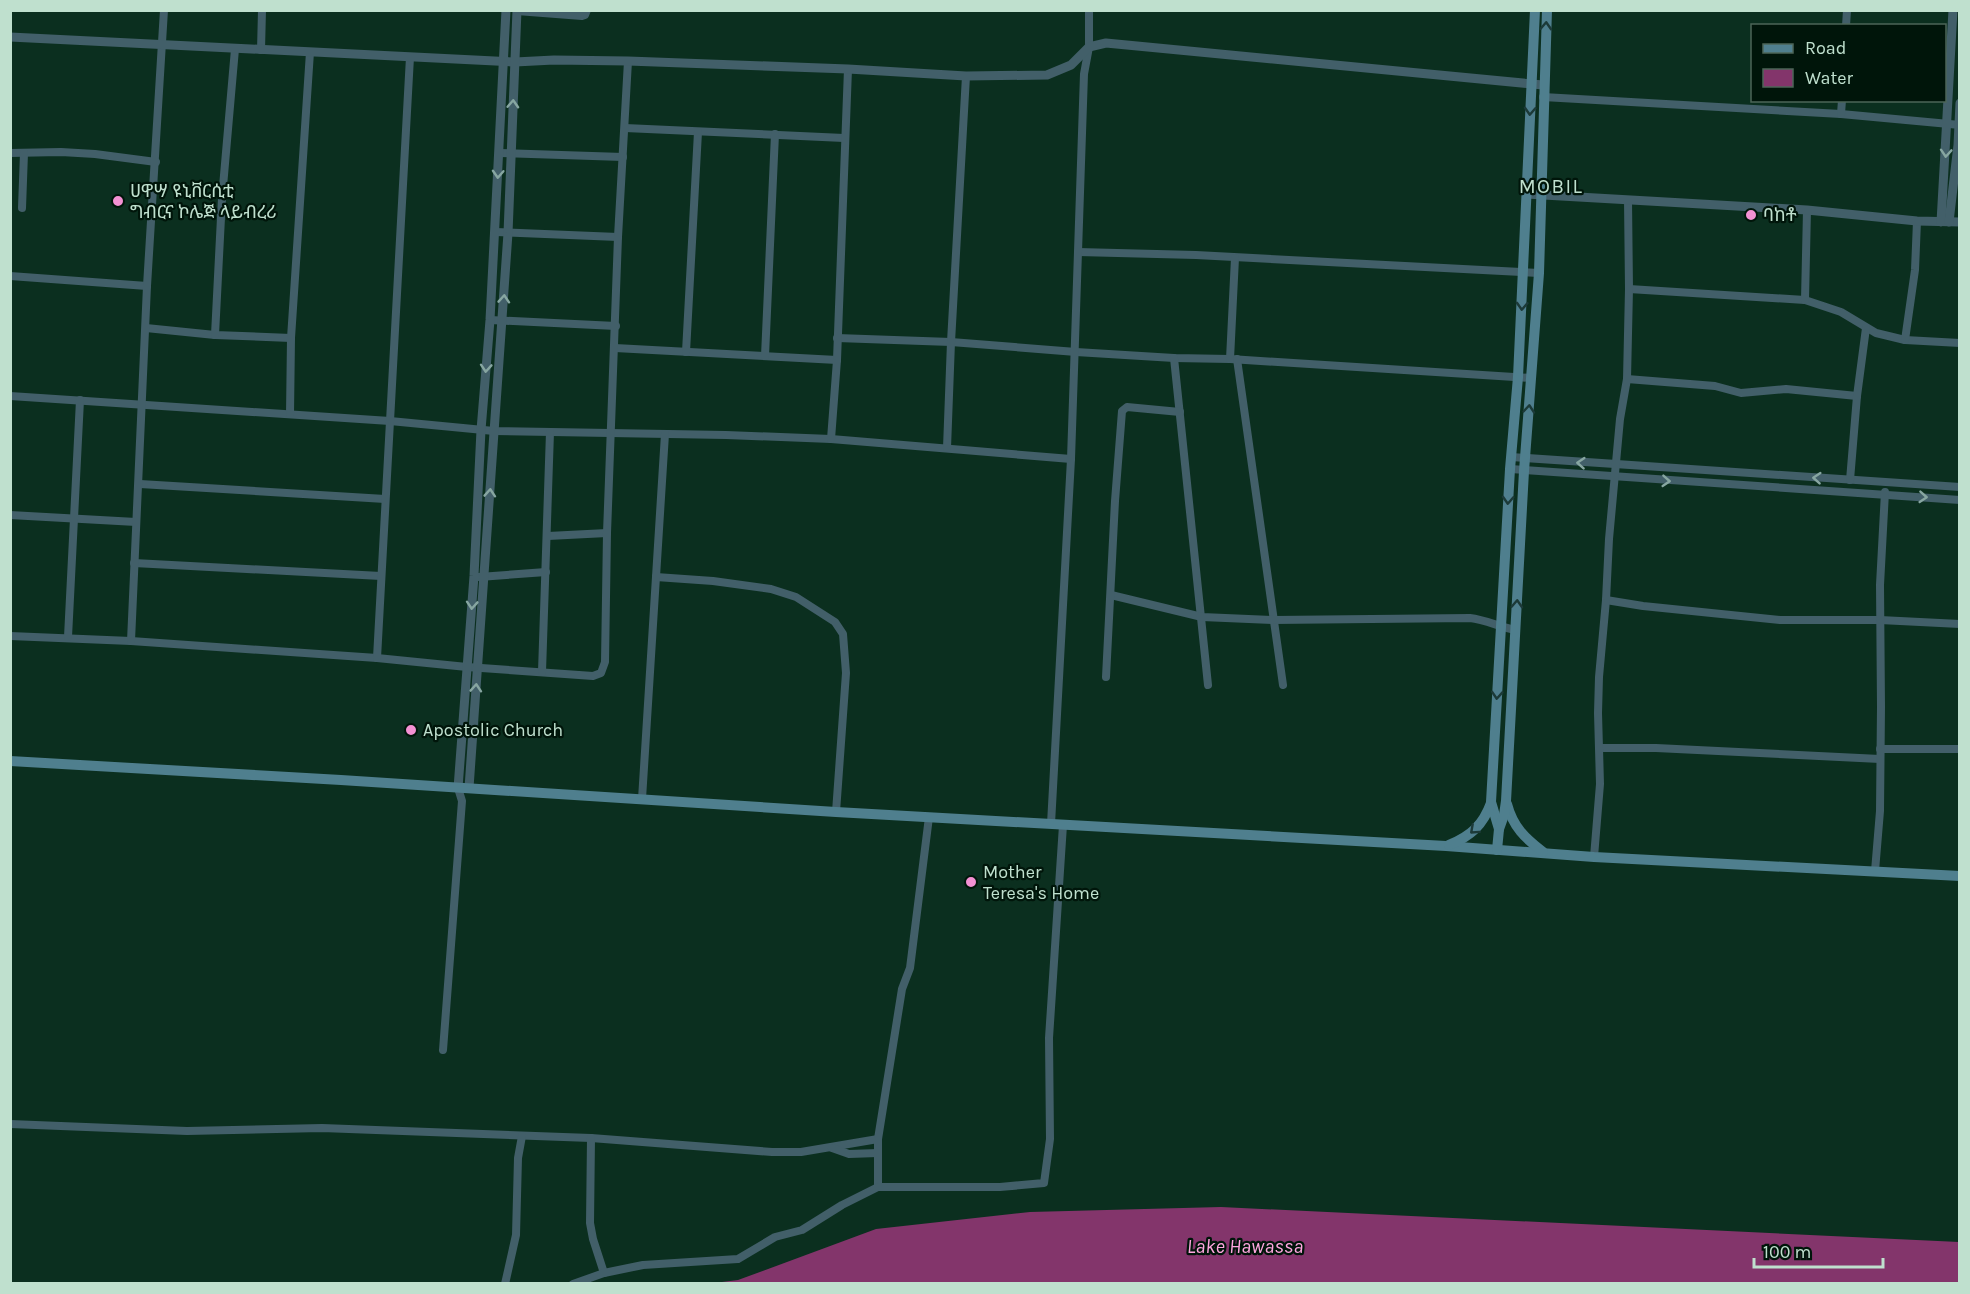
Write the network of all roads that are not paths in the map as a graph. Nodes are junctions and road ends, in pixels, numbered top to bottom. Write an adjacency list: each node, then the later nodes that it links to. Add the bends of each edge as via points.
1 (164, 10): 11 (street)
2 (262, 10): 14 (street)
3 (506, 10): 18 (street)
4 (518, 10): 5 (street, via 582,16); 19 (street)
5 (587, 10)
6 (1089, 10): 12 (street)
7 (1535, 10): 22 (main road)
8 (1547, 10): 23 (main road, one-way to 8)
9 (1953, 10): 28 (street)
10 (10, 38): 11 (street)
11 (162, 46): 13 (street); 39 (street)
12 (1089, 47): 21 (street, via 1071,64 1047,75); 22 (street, via 1106,43); 50 (street, via 1084,74)
13 (235, 49): 14 (street); 63 (street)
14 (261, 50): 15 (street)
15 (310, 52): 16 (street); 64 (street)
16 (410, 57): 18 (street); 85 (street)
17 (628, 61): 19 (street); 20 (street); 30 (street)
18 (504, 62): 19 (street); 36 (street)
19 (515, 62): 37 (street, one-way to 19)
20 (848, 69): 21 (street); 33 (street)
21 (966, 76): 67 (street)
22 (1531, 85): 23 (street); 40 (main road, one-way to 40)
23 (1543, 85): 24 (main road)
24 (1543, 98): 27 (street); 41 (main road)
25 (1842, 102): 27 (street)
26 (1959, 103): 29 (street)
27 (1841, 114): 28 (street)
28 (1948, 124): 29 (street); 46 (street, one-way to 46)
29 (1959, 125): 46 (street)
30 (625, 128): 31 (street); 38 (street)
31 (698, 132): 32 (street); 70 (street)
32 (775, 134): 33 (street); 72 (street)
33 (844, 138): 65 (street)
34 (10, 153): 35 (street)
35 (24, 153): 39 (street, via 95,154); 43 (street)
36 (499, 153): 37 (street); 47 (street, one-way to 47)
37 (510, 153): 38 (street); 48 (street)
38 (623, 157): 49 (street)
39 (156, 162): 55 (street)
40 (1526, 194): 41 (street); 52 (main road)
41 (1542, 195): 42 (street); 53 (main road)
42 (1628, 200): 44 (street); 56 (street)
43 (22, 208)
44 (1807, 210): 45 (street); 57 (street)
45 (1917, 221): 46 (street); 66 (street)
46 (1950, 222)
47 (495, 232): 48 (street); 58 (street)
48 (508, 233): 49 (street); 59 (street, one-way to 48)
49 (618, 237): 60 (street)
50 (1078, 252): 51 (street); 71 (street)
51 (1235, 258): 52 (street); 74 (street)
52 (1523, 272): 53 (street); 76 (main road, one-way to 76)
53 (1539, 273): 77 (main road)
54 (10, 276): 55 (street)
55 (147, 285): 61 (street)
56 (1629, 289): 57 (street); 78 (street)
57 (1805, 300): 62 (street, via 1841,312)
58 (490, 320): 59 (street); 86 (street, one-way to 86)
59 (502, 321): 60 (street); 87 (street)
60 (615, 326): 69 (street)
61 (146, 328): 63 (street); 82 (street)
62 (1866, 328): 66 (street); 80 (street)
63 (215, 335): 64 (street)
64 (291, 338): 84 (street)
65 (837, 338): 67 (street); 75 (street)
66 (1905, 340): 68 (street)
67 (951, 342): 71 (street); 92 (street)
68 (1959, 343)
69 (615, 348): 70 (street); 89 (street)
70 (686, 352): 72 (street)
71 (1076, 352): 73 (street); 95 (street)
72 (765, 356): 75 (street)
73 (1174, 358): 74 (street); 83 (street)
74 (1233, 359): 76 (street); 121 (street)
75 (837, 360): 91 (street)
76 (1518, 377): 77 (street); 93 (main road)
77 (1531, 378): 94 (main road, one-way to 77)
78 (1627, 379): 80 (street, via 1715,386 1741,393 1786,389); 96 (street)
79 (10, 396): 81 (street)
80 (1857, 396): 100 (street)
81 (81, 400): 82 (street); 108 (street)
82 (141, 405): 84 (street); 102 (street)
83 (1180, 412): 118 (street, via 1127,407 1122,411); 120 (street)
84 (290, 414): 85 (street)
85 (390, 421): 86 (street); 105 (street)
86 (482, 430): 87 (street); 115 (street)
87 (494, 431): 88 (street); 116 (street, one-way to 87)
88 (550, 432): 89 (street); 111 (street)
89 (611, 433): 90 (street); 110 (street)
90 (665, 434): 91 (street); 117 (street)
91 (831, 439): 92 (street)
92 (947, 448): 95 (street)
93 (1511, 458): 94 (street); 97 (main road)
94 (1525, 458): 96 (street, one-way to 94); 98 (main road)
95 (1071, 459): 149 (street)
96 (1616, 465): 99 (street); 100 (street, one-way to 96)
97 (1510, 469): 98 (street); 124 (main road, one-way to 124)
98 (1524, 471): 99 (street); 125 (main road, one-way to 98)
99 (1615, 478): 104 (street, one-way to 104); 119 (street)
100 (1850, 480): 101 (street)
101 (1886, 482): 103 (street); 104 (street)
102 (140, 484): 105 (street); 109 (street)
103 (1959, 487)
104 (1885, 495): 106 (street, one-way to 106); 122 (street)
105 (386, 499): 114 (street)
106 (1959, 500)
107 (10, 515): 108 (street)
108 (74, 520): 109 (street); 127 (street)
109 (136, 522): 112 (street)
110 (607, 533): 111 (street); 132 (street, via 604,669 594,676)
111 (548, 536): 113 (street)
112 (135, 563): 114 (street); 128 (street)
113 (546, 572): 116 (street); 132 (street)
114 (381, 576): 129 (street)
115 (474, 576): 116 (street); 130 (street, one-way to 130)
116 (485, 577): 131 (street)
117 (656, 577): 144 (street); 147 (street, via 771,589 796,597 835,622 843,634 846,673)
118 (1111, 595): 120 (street); 133 (street)
119 (1606, 600): 122 (street, via 1780,620); 136 (street, via 1598,695)
120 (1202, 616): 121 (street); 134 (street)
121 (1273, 620): 124 (street, via 1470,618); 135 (street)
122 (1880, 620): 123 (street); 137 (street)
123 (1959, 624)
124 (1502, 627): 125 (street); 141 (main road, one-way to 141)
125 (1516, 630): 142 (main road)
126 (10, 636): 127 (street)
127 (68, 637): 128 (street)
128 (131, 641): 129 (street)
129 (377, 658): 130 (street)
130 (467, 667): 131 (street); 143 (street)
131 (477, 668): 132 (street); 143 (street, one-way to 131)
132 (542, 672)
133 (1106, 677)
134 (1208, 684)
135 (1283, 685)
136 (1600, 748): 139 (street); 155 (street)
137 (1880, 749): 138 (street); 139 (street)
138 (1959, 749)
139 (1880, 759): 156 (street)
140 (10, 761): 143 (main road)
141 (1493, 765): 142 (main road); 146 (main road)
142 (1508, 766): 145 (main road)
143 (463, 788): 144 (main road); 158 (street)
144 (642, 799): 147 (main road)
145 (1506, 801): 151 (main road); 154 (main road, via 1515,826)
146 (1491, 802): 151 (main road); 152 (main road, one-way to 152, via 1475,831)
147 (836, 812): 148 (main road)
148 (929, 817): 149 (main road); 162 (street, via 910,968 902,989)
149 (1052, 824): 150 (main road)
150 (1063, 825): 152 (main road); 165 (street, via 1048,1038 1050,1139 1044,1183)
151 (1499, 829): 153 (main road)
152 (1446, 846): 153 (main road)
153 (1497, 850): 154 (main road)
154 (1543, 852): 155 (main road)
155 (1594, 857): 156 (main road)
156 (1875, 871): 157 (main road)
157 (1959, 876)
158 (444, 1050)
159 (10, 1124): 160 (street, via 187,1131 322,1128)
160 (522, 1136): 161 (street); 167 (street, via 516,1235)
161 (591, 1138): 163 (street, via 772,1152); 166 (street, via 590,1223)
162 (878, 1139): 163 (street); 164 (street)
163 (832, 1148): 164 (street, via 849,1154)
164 (878, 1153): 165 (street)
165 (878, 1187): 166 (street, via 802,1230 775,1237 738,1259 644,1265)
166 (604, 1273): 168 (street)
167 (505, 1284)
168 (573, 1284)

